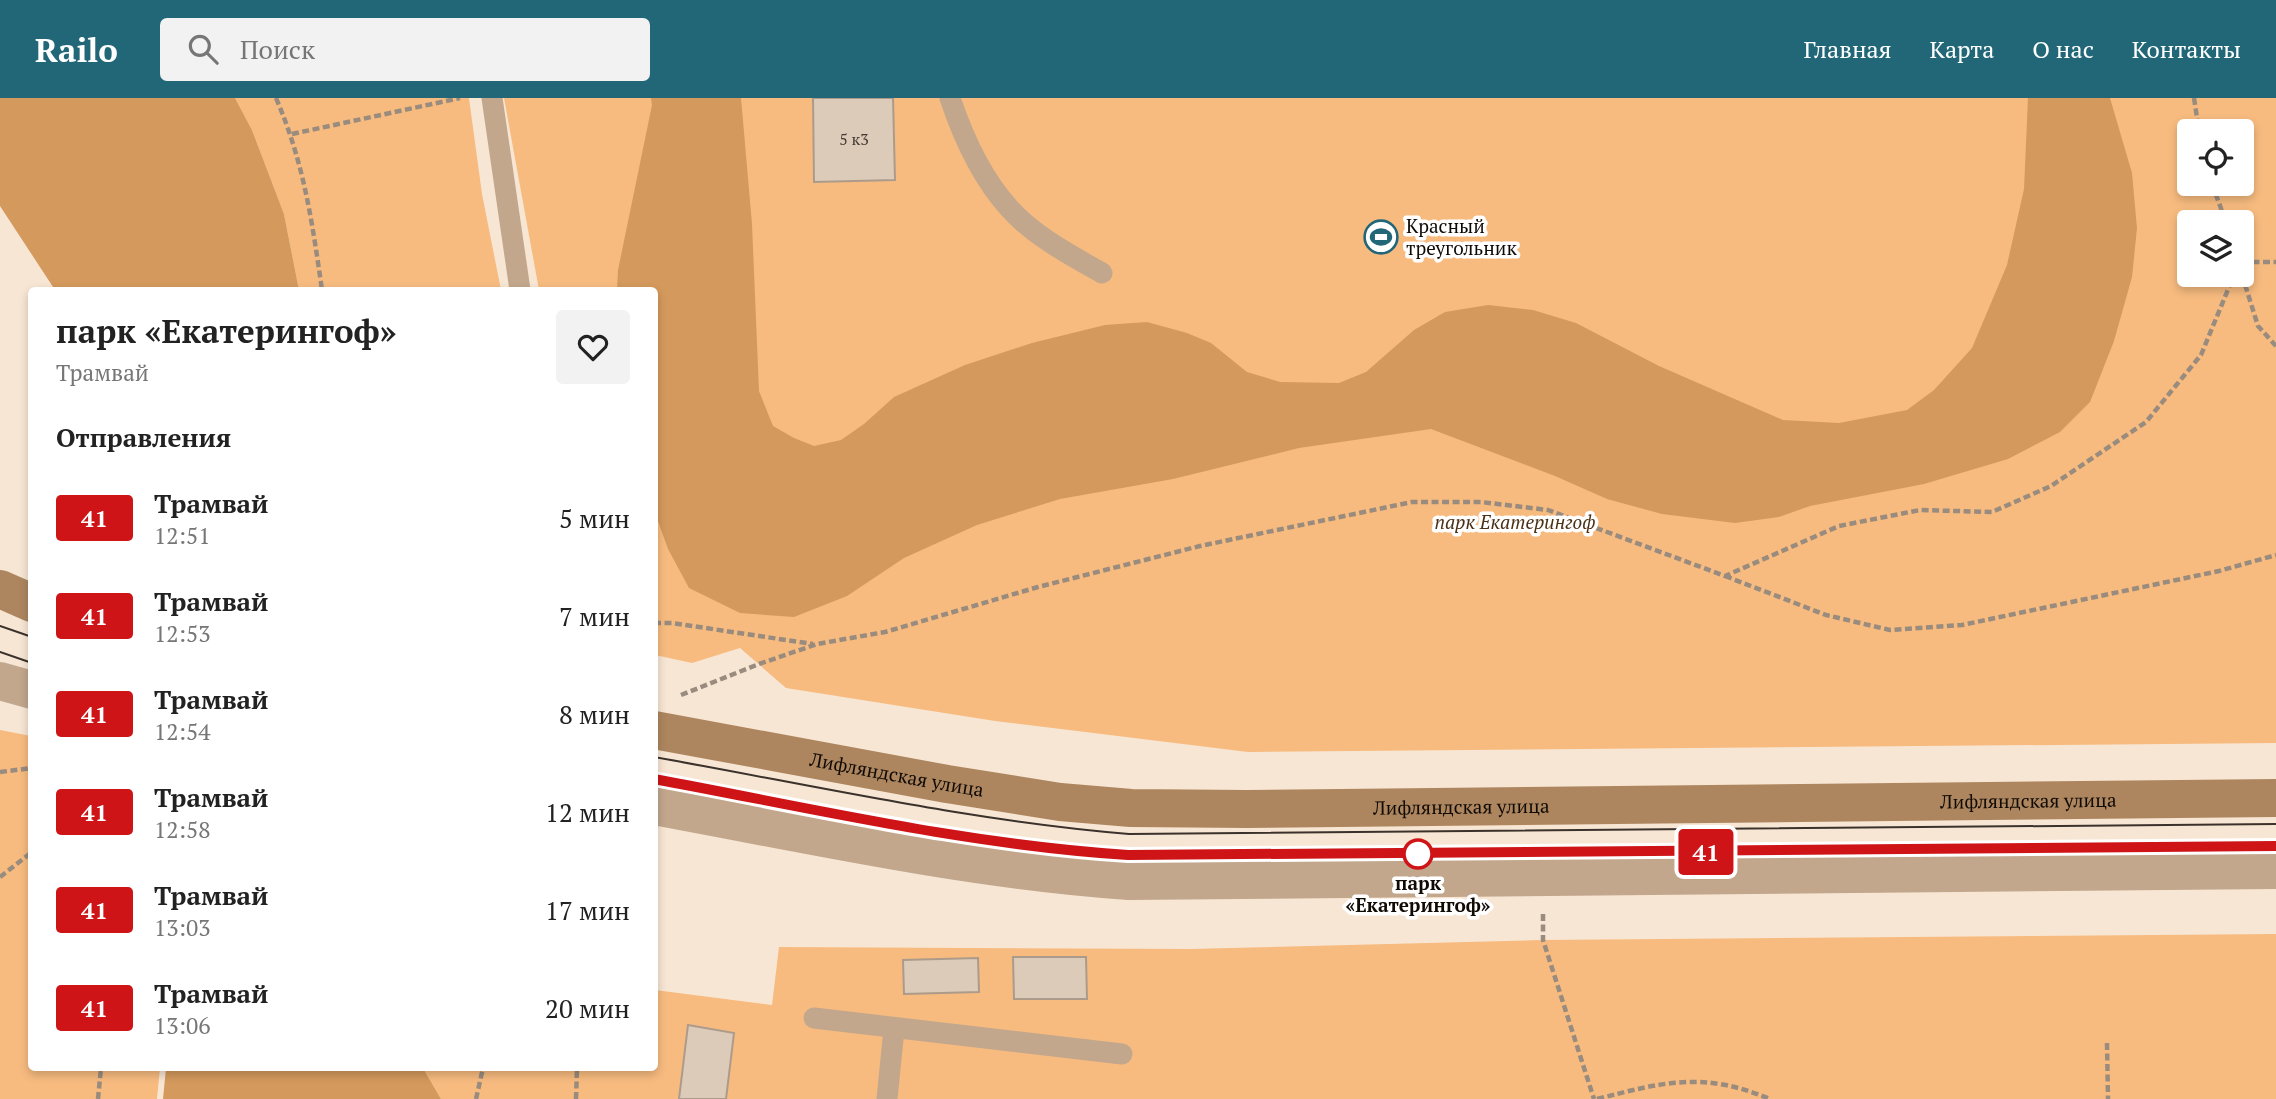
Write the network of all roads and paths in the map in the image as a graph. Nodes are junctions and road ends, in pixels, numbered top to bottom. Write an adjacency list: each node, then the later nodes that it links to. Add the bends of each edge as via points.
1 (276, 98): 7 (path)
2 (460, 98): 7 (path)
3 (492, 98): 12 (lane)
4 (950, 98): 10 (lane, via 971,153 1009,208 1051,243)
5 (2194, 98): 6 (path)
6 (2197, 119)
7 (292, 134): 11 (path, via 308,195)
8 (2254, 262): 9 (path)
9 (2276, 262)
10 (1102, 274)
11 (321, 287)
12 (520, 287)
13 (2229, 287): 17 (path, via 2201,355 2146,422 2051,486 1992,512 1920,510 1839,526)
14 (2246, 287): 15 (path, via 2258,326)
15 (2276, 346)
16 (2276, 555): 17 (path, via 1962,625 1890,630 1826,615)
17 (1724, 576): 21 (path, via 1548,510 1480,502 1412,502 1200,546 885,632)
18 (0, 589): 19 (main road)
19 (28, 601)
20 (658, 623): 21 (path)
21 (817, 644): 24 (path)
22 (0, 681): 23 (street)
23 (28, 689)
24 (675, 697)
25 (658, 731): 28 (main road, Лифляндская улица, via 947,784 1131,808)
26 (28, 768): 27 (path)
27 (0, 772)
28 (2276, 798)
29 (658, 807): 31 (street, via 934,858 1055,876 1129,881)
30 (28, 855): 32 (path)
31 (2276, 870)
32 (0, 877)
33 (1543, 910): 45 (path, via 1544,940)
34 (814, 1018): 35 (lane)
35 (894, 1029): 37 (lane); 44 (lane)
36 (2107, 1043): 47 (path)
37 (1122, 1054)
38 (102, 1071): 41 (path)
39 (482, 1071): 42 (path)
40 (577, 1071): 43 (path)
41 (98, 1099)
42 (476, 1099)
43 (576, 1099)
44 (887, 1099)
45 (1595, 1099): 46 (path, via 1684,1080 1725,1084)
46 (1770, 1099)
47 (2108, 1099)

